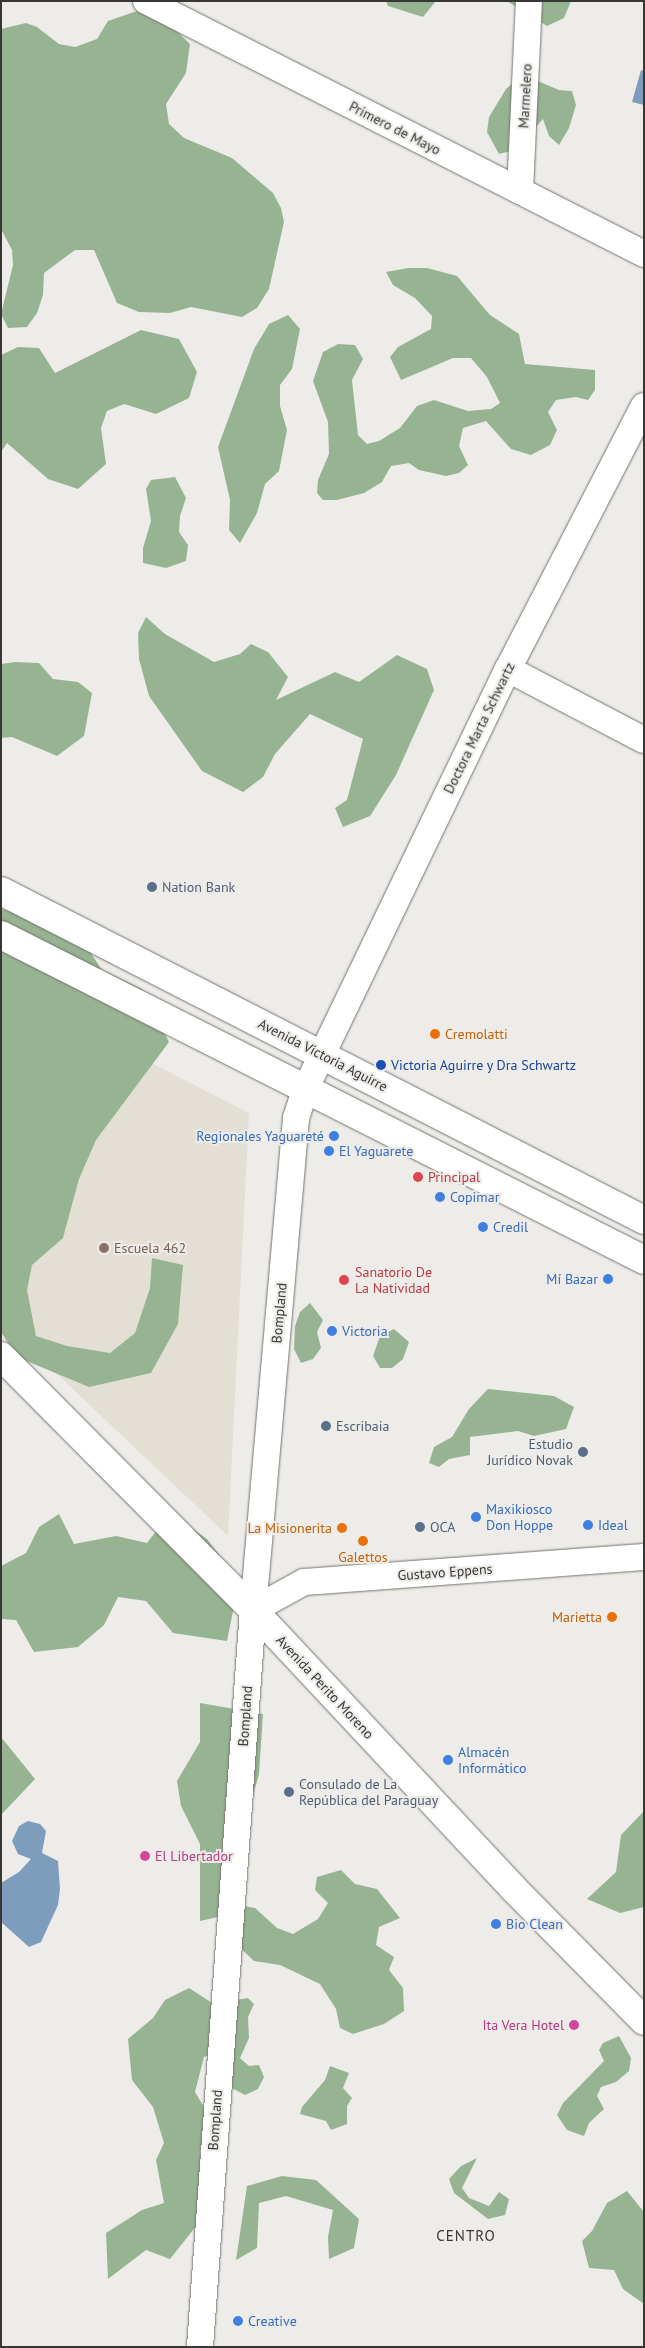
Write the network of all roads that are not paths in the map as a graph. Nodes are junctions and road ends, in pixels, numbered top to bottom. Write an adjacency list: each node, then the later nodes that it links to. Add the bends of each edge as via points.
1 (146, 1): 3 (street, Primero de Mayo)
2 (529, 1): 3 (street, Marmelero)
3 (520, 191): 4 (street, Primero de Mayo)
4 (644, 254)
5 (644, 406): 6 (street, Doctora Marta Schwartz)
6 (508, 669): 7 (street); 10 (street, Doctora Marta Schwartz)
7 (644, 740)
8 (1, 891): 10 (main road, Avenida Victoria Aguirre)
9 (1, 935): 11 (main road)
10 (323, 1055): 11 (street, Doctora Marta Schwartz); 12 (main road, Avenida Victoria Aguirre)
11 (306, 1088): 13 (main road); 16 (street, Bompland, via 296,1118)
12 (644, 1220)
13 (644, 1260)
14 (1, 1356): 16 (main road, Avenida Perito Moreno)
15 (644, 1557): 16 (street, Gustavo Eppens, via 304,1582)
16 (253, 1610): 17 (main road, Avenida Perito Moreno, via 514,1889); 18 (street, Bompland)
17 (644, 2021)
18 (200, 2347)

